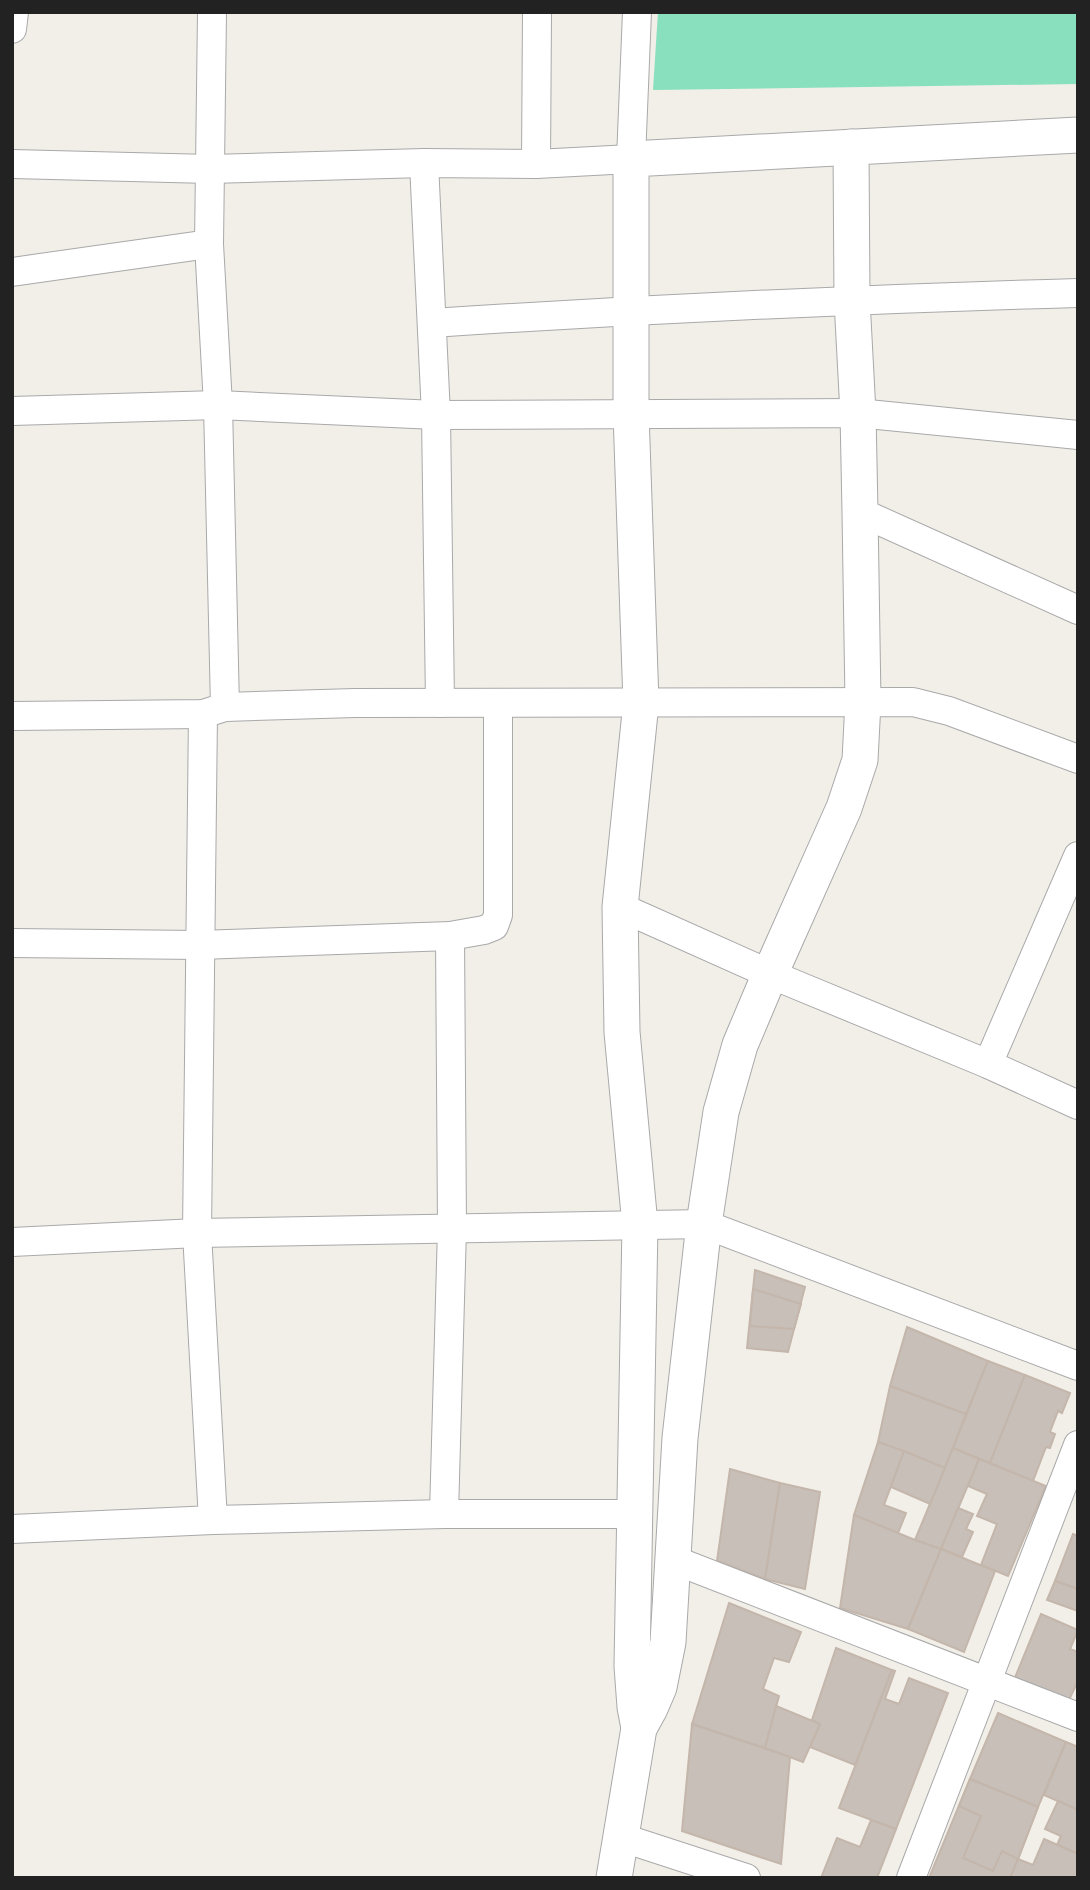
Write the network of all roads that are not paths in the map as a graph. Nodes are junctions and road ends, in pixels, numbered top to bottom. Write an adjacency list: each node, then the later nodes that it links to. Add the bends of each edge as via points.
1 (14, 12): 5 (street)
2 (212, 12): 12 (street)
3 (537, 12): 11 (street)
4 (637, 12): 8 (street)
5 (12, 29)
6 (1078, 135): 7 (street)
7 (851, 147): 8 (street); 16 (street)
8 (631, 159): 11 (street); 17 (street)
9 (424, 163): 11 (street); 12 (street); 18 (street)
10 (12, 164): 12 (street)
11 (536, 164)
12 (210, 169): 13 (street)
13 (209, 244): 14 (street); 19 (street)
14 (12, 272)
15 (1078, 293): 16 (street)
16 (852, 300): 17 (street); 22 (street)
17 (632, 310): 18 (street); 21 (street)
18 (432, 323): 23 (street)
19 (218, 405): 20 (street); 23 (street); 31 (street)
20 (12, 411)
21 (631, 413): 22 (street); 23 (street); 30 (street)
22 (858, 413): 24 (street); 25 (street)
23 (436, 415): 28 (street)
24 (1078, 435)
25 (860, 512): 26 (street); 27 (street)
26 (1078, 610)
27 (863, 702): 30 (street); 33 (street, via 913,702 949,711); 39 (street, via 856,778)
28 (440, 703): 29 (street); 31 (street)
29 (498, 703): 30 (street); 36 (street, via 498,915 494,926)
30 (641, 703): 35 (street)
31 (214, 710): 32 (street); 38 (street)
32 (12, 716)
33 (1078, 759)
34 (1078, 856): 40 (street)
35 (620, 907): 39 (street); 43 (street, via 622,1032)
36 (450, 936): 38 (street); 44 (street)
37 (12, 943): 38 (street)
38 (199, 945): 45 (street)
39 (769, 974): 40 (street); 42 (street, via 740,1045 721,1112)
40 (988, 1065): 41 (street)
41 (1078, 1105)
42 (704, 1224): 43 (street); 47 (street); 53 (street, via 680,1438)
43 (640, 1225): 44 (street); 50 (street)
44 (452, 1228): 45 (street); 49 (street)
45 (197, 1233): 46 (street); 51 (street)
46 (12, 1242)
47 (1078, 1366)
48 (1078, 1446): 54 (street)
49 (444, 1514): 50 (street); 51 (street)
50 (636, 1514): 56 (street, via 632,1666)
51 (213, 1520): 52 (street)
52 (12, 1529)
53 (674, 1560): 54 (street); 56 (street, via 665,1664)
54 (988, 1681): 55 (street); 60 (street)
55 (1078, 1717)
56 (639, 1728): 57 (street)
57 (620, 1837): 58 (street); 59 (street)
58 (614, 1878)
59 (747, 1878)
60 (911, 1878)

